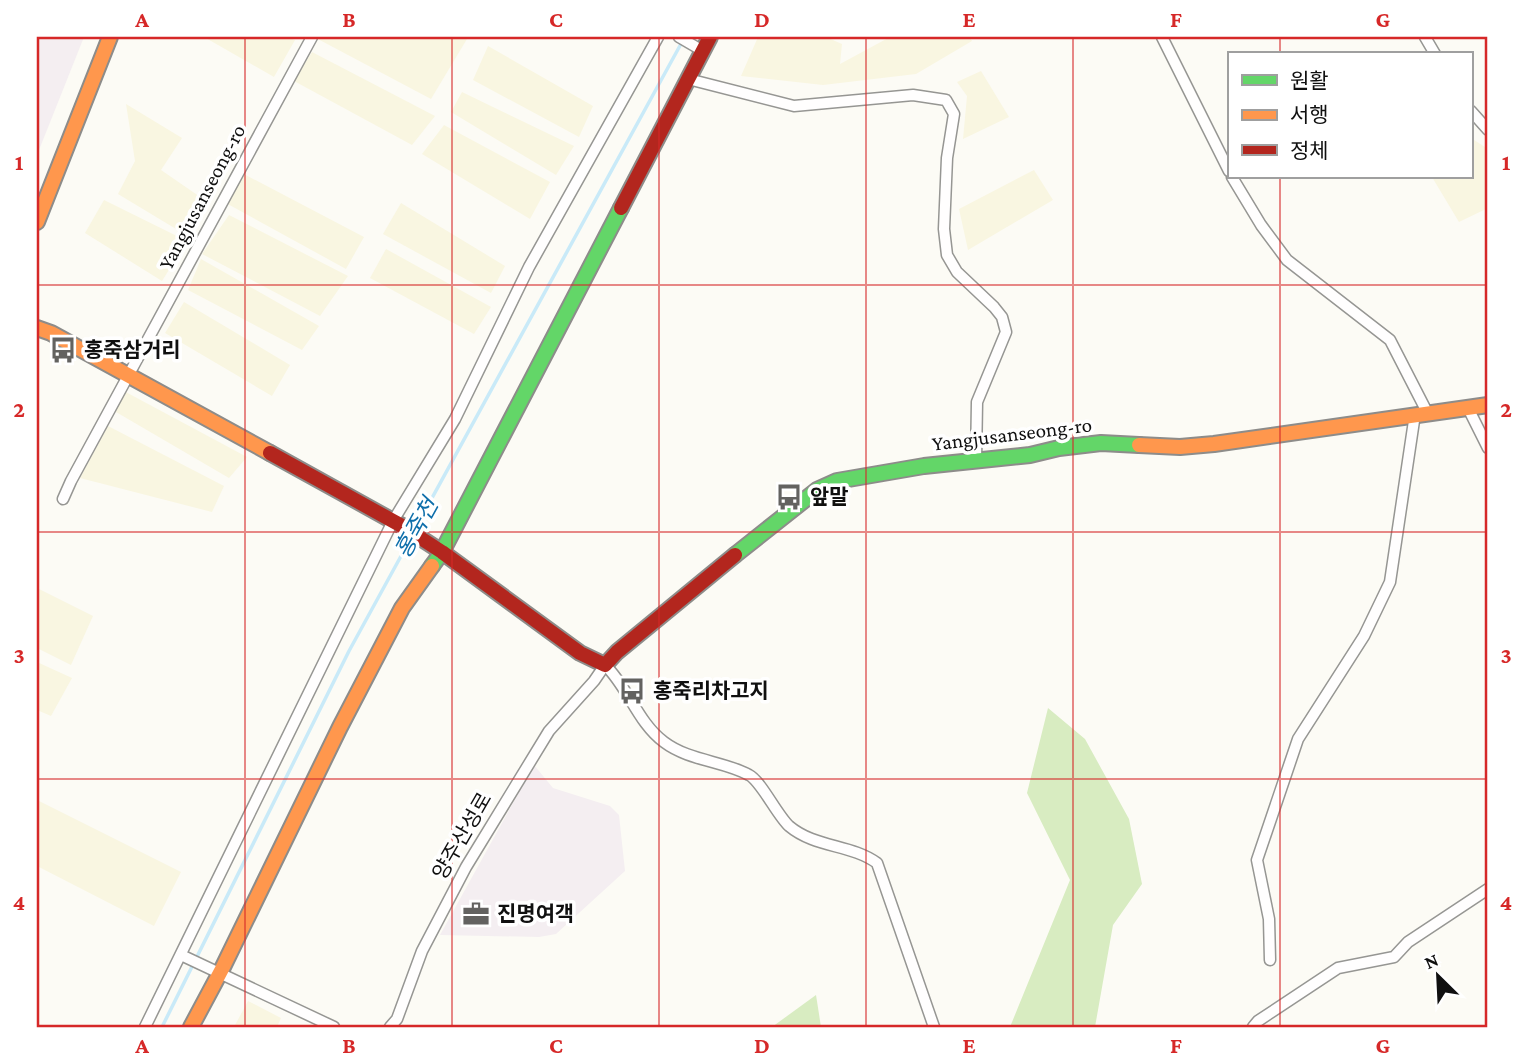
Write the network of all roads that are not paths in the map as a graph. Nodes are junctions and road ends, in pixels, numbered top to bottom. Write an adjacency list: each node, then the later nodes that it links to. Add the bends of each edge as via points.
1 (110, 37): 15 (street)
2 (312, 37): 19 (street, Yangjusanseong-ro)
3 (658, 37): 26 (street, via 529,267)
4 (679, 37): 8 (street)
5 (710, 37): 8 (street)
6 (1162, 37): 13 (street)
7 (1424, 37): 9 (street)
8 (703, 51): 10 (street)
9 (1434, 52)
10 (688, 79): 24 (street, via 794,106 913,95 946,100 954,114 947,158 947,255 957,272 1002,317 1006,332 977,402); 27 (street)
11 (1472, 112): 12 (street)
12 (1488, 130)
13 (1228, 169)
14 (1233, 178): 22 (street, via 1287,260 1390,341)
15 (37, 222)
16 (37, 321): 18 (street)
17 (37, 328): 18 (street)
18 (44, 335): 19 (street)
19 (129, 376): 25 (street, Yangjusanseong-ro); 26 (street)
20 (1488, 405): 21 (street, Yangjusanseong-ro)
21 (1468, 408): 22 (street, Yangjusanseong-ro); 23 (street)
22 (1421, 413): 24 (street, Yangjusanseong-ro, via 1214,444 1101,443); 31 (street, via 1390,582 1364,636 1298,739 1256,860 1269,919)
23 (1488, 448)
24 (976, 461): 28 (street, Yangjusanseong-ro, via 837,481 817,490 747,543)
25 (63, 499)
26 (398, 524): 27 (street); 30 (street)
27 (442, 552): 28 (street, via 580,653); 32 (street, via 396,620)
28 (605, 665): 37 (street, Yangjusanseong-ro, via 549,731 466,867 422,951); 38 (street, via 663,741 701,760 751,776 789,826 815,841 864,854 877,863)
29 (1488, 890): 33 (street, via 1408,942 1394,957 1338,968)
30 (181, 955): 32 (street); 34 (street)
31 (1270, 960)
32 (220, 973): 35 (street); 36 (street)
33 (1255, 1026)
34 (145, 1027)
35 (191, 1027)
36 (334, 1027)
37 (390, 1027)
38 (934, 1027)

